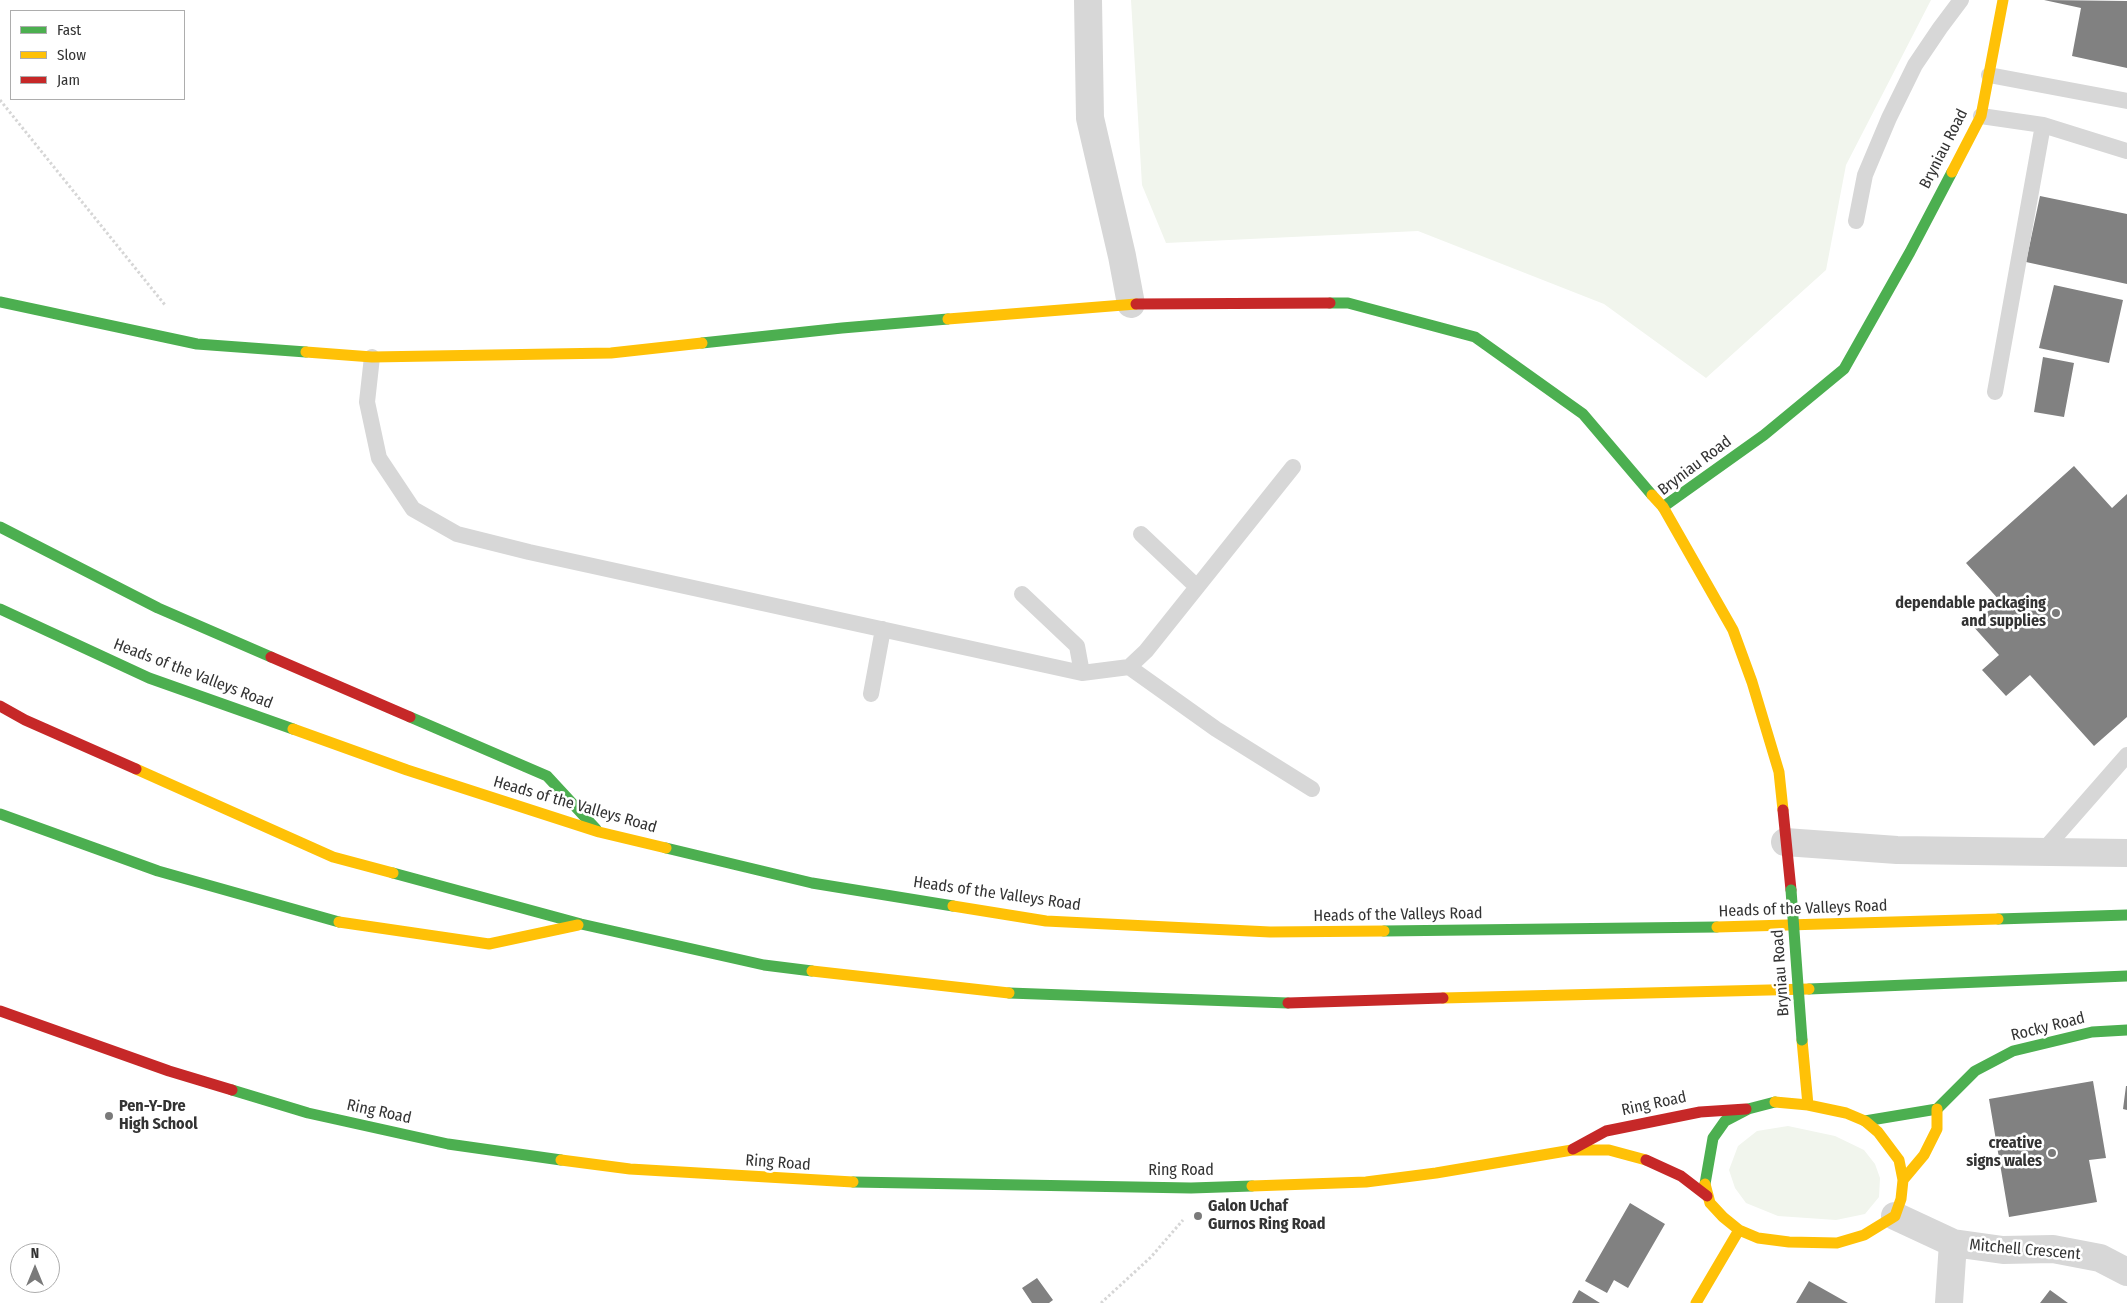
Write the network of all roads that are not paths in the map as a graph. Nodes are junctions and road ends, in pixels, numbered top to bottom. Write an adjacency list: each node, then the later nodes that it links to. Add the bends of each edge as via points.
1 (1088, 0): 11 (street, via 1090,118)
2 (1961, 0): 9 (lane, via 1915,64 1889,118 1865,175)
3 (2002, 0): 4 (main road, Bryniau Road)
4 (1989, 75): 5 (lane); 6 (main road, Bryniau Road)
5 (2127, 100)
6 (1981, 116): 7 (lane); 15 (main road, Bryniau Road, via 1910,252 1844,368 1764,435)
7 (2043, 125): 8 (lane); 13 (lane)
8 (2127, 151)
9 (1856, 220)
10 (0, 302): 12 (main road, via 196,344)
11 (1131, 304): 12 (main road, via 842,328 611,353); 15 (main road, via 1348,303 1475,337 1583,414)
12 (372, 357): 21 (lane, via 367,402 379,458 413,509 457,534)
13 (1995, 392)
14 (1293, 467): 18 (lane)
15 (1663, 507): 30 (main road, Bryniau Road, via 1733,630 1752,682 1779,772)
16 (0, 527): 29 (main road, via 158,608 547,776)
17 (1141, 534): 18 (lane)
18 (1197, 587): 22 (lane)
19 (1022, 594): 23 (lane, via 1077,646)
20 (0, 610): 29 (main road, Heads of the Valleys Road, via 149,678 407,770)
21 (884, 629): 23 (lane); 24 (lane)
22 (1129, 668): 23 (lane); 27 (lane, via 1216,729)
23 (1082, 673)
24 (871, 694)
25 (0, 706): 34 (main road, via 333,857)
26 (2127, 756): 31 (lane)
27 (1312, 789)
28 (0, 814): 34 (main road, via 158,871 336,922 489,944)
29 (599, 832): 33 (main road, Heads of the Valleys Road, via 812,883 1046,921 1270,932 1762,927)
30 (1785, 842): 31 (street, via 1897,850); 38 (main road, Bryniau Road, bridge)
31 (2042, 852): 32 (street)
32 (2127, 854)
33 (2127, 915)
34 (582, 924): 35 (main road, via 764,965 1034,996 1273,1003 1912,986)
35 (2127, 976)
36 (0, 1011): 42 (main road, Ring Road, via 169,1071 308,1113 448,1144 630,1169 824,1182 1191,1188 1366,1182)
37 (2127, 1030): 40 (main road, Rocky Road, via 2092,1032 2014,1051 1975,1071)
38 (1808, 1105): 39 (main road, via 1775,1102); 41 (main road, via 1846,1113)
39 (1748, 1109): 42 (main road, Ring Road, via 1700,1112 1606,1131); 44 (main road, via 1725,1121 1713,1138 1704,1181)
40 (1937, 1109): 41 (main road); 43 (main road, via 1937,1129 1924,1155)
41 (1865, 1121): 43 (main road, via 1878,1132 1899,1160)
42 (1572, 1150): 44 (main road, Ring Road, via 1609,1150 1651,1162 1681,1176)
43 (1903, 1180): 45 (main road)
44 (1707, 1196): 46 (main road, via 1714,1208)
45 (1895, 1216): 46 (main road, via 1864,1235 1838,1243 1758,1238); 47 (street, Mitchell Crescent)
46 (1739, 1230): 49 (main road)
47 (1953, 1243): 48 (street, Mitchell Crescent, via 2003,1250 2053,1249 2100,1258); 50 (street)
48 (2127, 1272)
49 (1696, 1303)
50 (1949, 1303)

